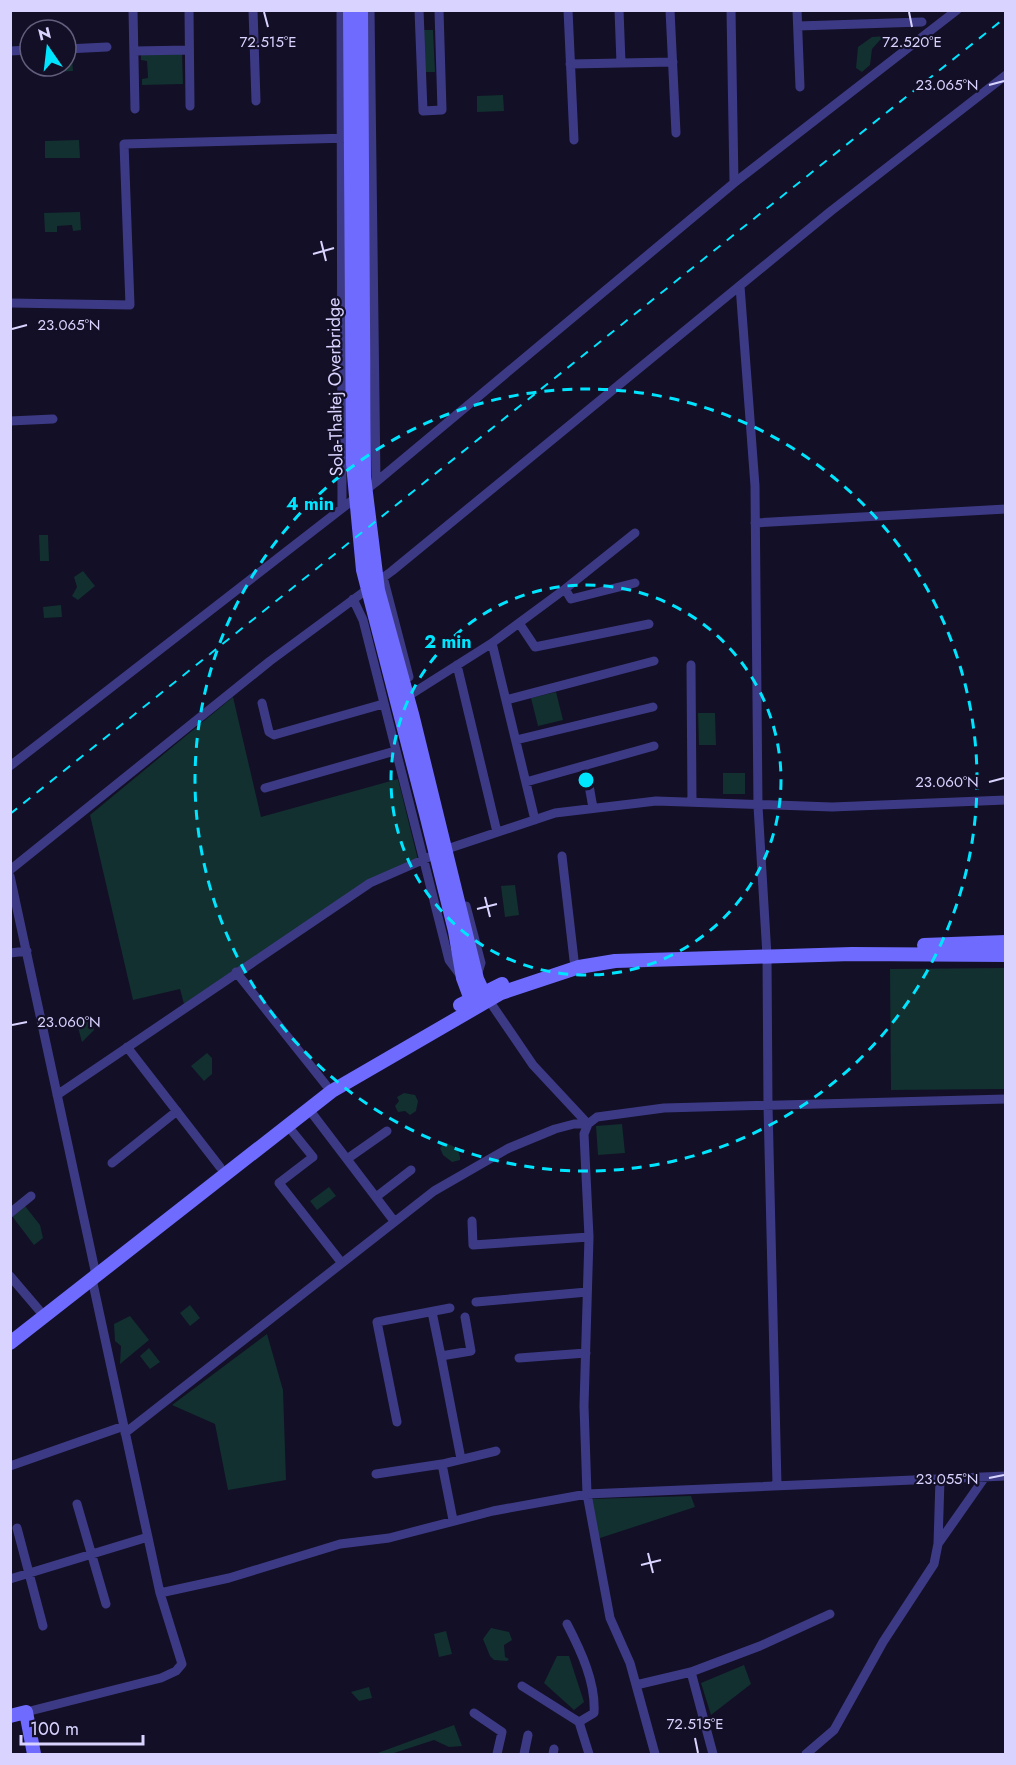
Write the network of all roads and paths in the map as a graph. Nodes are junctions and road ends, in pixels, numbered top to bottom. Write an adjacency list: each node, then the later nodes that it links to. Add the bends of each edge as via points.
1 (133, 10): 21 (street)
2 (189, 10): 20 (street)
3 (253, 10): 27 (street)
4 (340, 10): 31 (street)
5 (361, 10): 77 (main road, Sola-Thaltej Overbridge, via 364,477 378,590 412,714)
6 (370, 10): 38 (street)
7 (419, 10): 8 (street, via 423,111 442,110)
8 (439, 10)
9 (568, 10): 24 (street)
10 (619, 10): 23 (street)
11 (670, 10): 22 (street)
12 (731, 10): 33 (street)
13 (797, 10): 17 (street)
14 (957, 10): 33 (street)
15 (350, 11): 31 (main road, Sola-Thaltej Overbridge)
16 (922, 22): 17 (street)
17 (798, 26): 26 (street)
18 (107, 47): 19 (street)
19 (78, 48)
20 (189, 50): 21 (street); 28 (street)
21 (134, 51): 29 (street)
22 (673, 62): 23 (street); 30 (street)
23 (621, 63): 24 (street)
24 (570, 64): 32 (street)
25 (1005, 75): 34 (street)
26 (800, 87)
27 (256, 101)
28 (190, 106)
29 (135, 110)
30 (676, 133)
31 (346, 138): 35 (street, via 124,144 130,305); 39 (street); 77 (main road, Sola-Thaltej Overbridge, via 353,455 363,570)
32 (574, 140)
33 (734, 183): 38 (street)
34 (740, 286): 41 (street); 43 (street)
35 (10, 303)
36 (53, 419): 37 (street)
37 (10, 421)
38 (375, 482): 39 (street)
39 (342, 507): 61 (street)
40 (1005, 509): 41 (street)
41 (755, 523): 67 (street)
42 (635, 533): 45 (street)
43 (383, 577): 46 (street); 53 (street)
44 (635, 583): 45 (street, via 571,599)
45 (565, 590): 47 (street)
46 (354, 599): 56 (street, via 363,620); 74 (street, via 270,661)
47 (519, 623): 48 (street, via 534,647); 49 (street)
48 (649, 624)
49 (492, 643): 51 (street); 54 (street)
50 (654, 661): 54 (street)
51 (457, 665): 53 (street); 70 (street)
52 (691, 665): 66 (street)
53 (413, 693): 71 (street)
54 (506, 700): 58 (street)
55 (262, 703): 56 (street, via 269,732 274,735)
56 (383, 704): 60 (street)
57 (653, 707): 58 (street)
58 (516, 740): 63 (street)
59 (654, 746): 63 (street)
60 (395, 751): 64 (street); 73 (street)
61 (10, 766)
62 (586, 774): 68 (street)
63 (526, 782): 69 (street)
64 (265, 788)
65 (1005, 800): 67 (street)
66 (692, 802): 67 (street); 68 (street, via 656,801)
67 (758, 806): 80 (street)
68 (593, 808): 69 (street)
69 (535, 820): 70 (street)
70 (497, 832): 71 (street)
71 (450, 848): 73 (street); 85 (street, via 481,963)
72 (562, 856): 83 (street)
73 (423, 860): 84 (street, via 370,883); 85 (street, via 448,960)
74 (10, 870)
75 (10, 876): 76 (street)
76 (12, 895): 79 (street)
77 (459, 929): 85 (main road)
78 (1005, 942): 80 (main road)
79 (27, 951): 81 (street); 89 (street)
80 (767, 952): 82 (main road); 83 (main road, via 615,954); 85 (main road, via 615,962); 91 (street)
81 (10, 953)
82 (1005, 955)
83 (574, 960): 85 (main road)
84 (236, 972): 87 (street); 88 (street)
85 (477, 987): 86 (main road); 86 (main road); 94 (street, via 533,1065)
86 (472, 1003): 88 (main road); 92 (main road)
87 (127, 1047): 89 (street); 93 (street)
88 (326, 1085): 99 (main road)
89 (57, 1095): 108 (street)
90 (1005, 1099): 91 (street)
91 (768, 1106): 94 (street, via 664,1108 597,1117); 131 (street)
92 (308, 1108): 95 (main road); 97 (street)
93 (177, 1111): 98 (street); 99 (street)
94 (588, 1124): 104 (street, via 555,1129 509,1148 454,1177); 106 (street, via 584,1134)
95 (287, 1125): 107 (street, via 313,1157 279,1183); 108 (main road)
96 (387, 1131): 97 (street)
97 (347, 1159): 102 (street)
98 (112, 1163)
99 (220, 1167): 108 (main road)
100 (411, 1170): 102 (street)
101 (32, 1196): 103 (street)
102 (376, 1197): 104 (street)
103 (10, 1213)
104 (394, 1221): 107 (street)
105 (472, 1221): 106 (street, via 473,1245)
106 (589, 1237): 110 (street)
107 (341, 1262): 122 (street)
108 (94, 1274): 113 (main road); 117 (main road); 122 (street)
109 (10, 1276): 113 (street)
110 (587, 1292): 111 (street); 118 (street)
111 (476, 1302)
112 (450, 1308): 114 (street)
113 (39, 1310): 116 (main road)
114 (432, 1312): 119 (street); 121 (street, via 377,1322)
115 (465, 1317): 119 (street, via 471,1351)
116 (10, 1332)
117 (10, 1343)
118 (586, 1353): 120 (street); 132 (street)
119 (441, 1356): 124 (street)
120 (519, 1358)
121 (397, 1422)
122 (124, 1430): 125 (street); 136 (street)
123 (496, 1450): 124 (street)
124 (461, 1459): 126 (street)
125 (11, 1462)
126 (442, 1464): 127 (street); 134 (street)
127 (376, 1474)
128 (1005, 1476): 129 (street)
129 (985, 1477): 130 (street); 137 (street)
130 (940, 1479): 131 (street); 137 (street)
131 (777, 1485): 132 (street)
132 (587, 1494): 134 (street); 147 (street, via 610,1618)
133 (77, 1504): 138 (street)
134 (453, 1520): 141 (street, via 389,1538 340,1544 229,1578)
135 (17, 1528): 139 (street)
136 (148, 1537): 138 (street); 141 (street)
137 (938, 1544): 160 (street, via 928,1574 843,1716 834,1730)
138 (91, 1554): 139 (street); 142 (street)
139 (29, 1573): 140 (street); 145 (street)
140 (10, 1579)
141 (160, 1593): 149 (street, via 182,1664 176,1671)
142 (106, 1604)
143 (830, 1614): 146 (street)
144 (567, 1624): 152 (street, via 595,1698 594,1713)
145 (44, 1626)
146 (691, 1672): 147 (street); 159 (street)
147 (636, 1685): 158 (street)
148 (522, 1686): 152 (street)
149 (26, 1712): 151 (main road); 154 (main road)
150 (474, 1713): 155 (street, via 502,1732)
151 (10, 1716)
152 (579, 1722): 157 (street)
153 (528, 1735): 156 (street)
154 (34, 1755)
155 (497, 1755)
156 (524, 1755)
157 (589, 1755)
158 (655, 1755)
159 (713, 1755)
160 (806, 1755)

